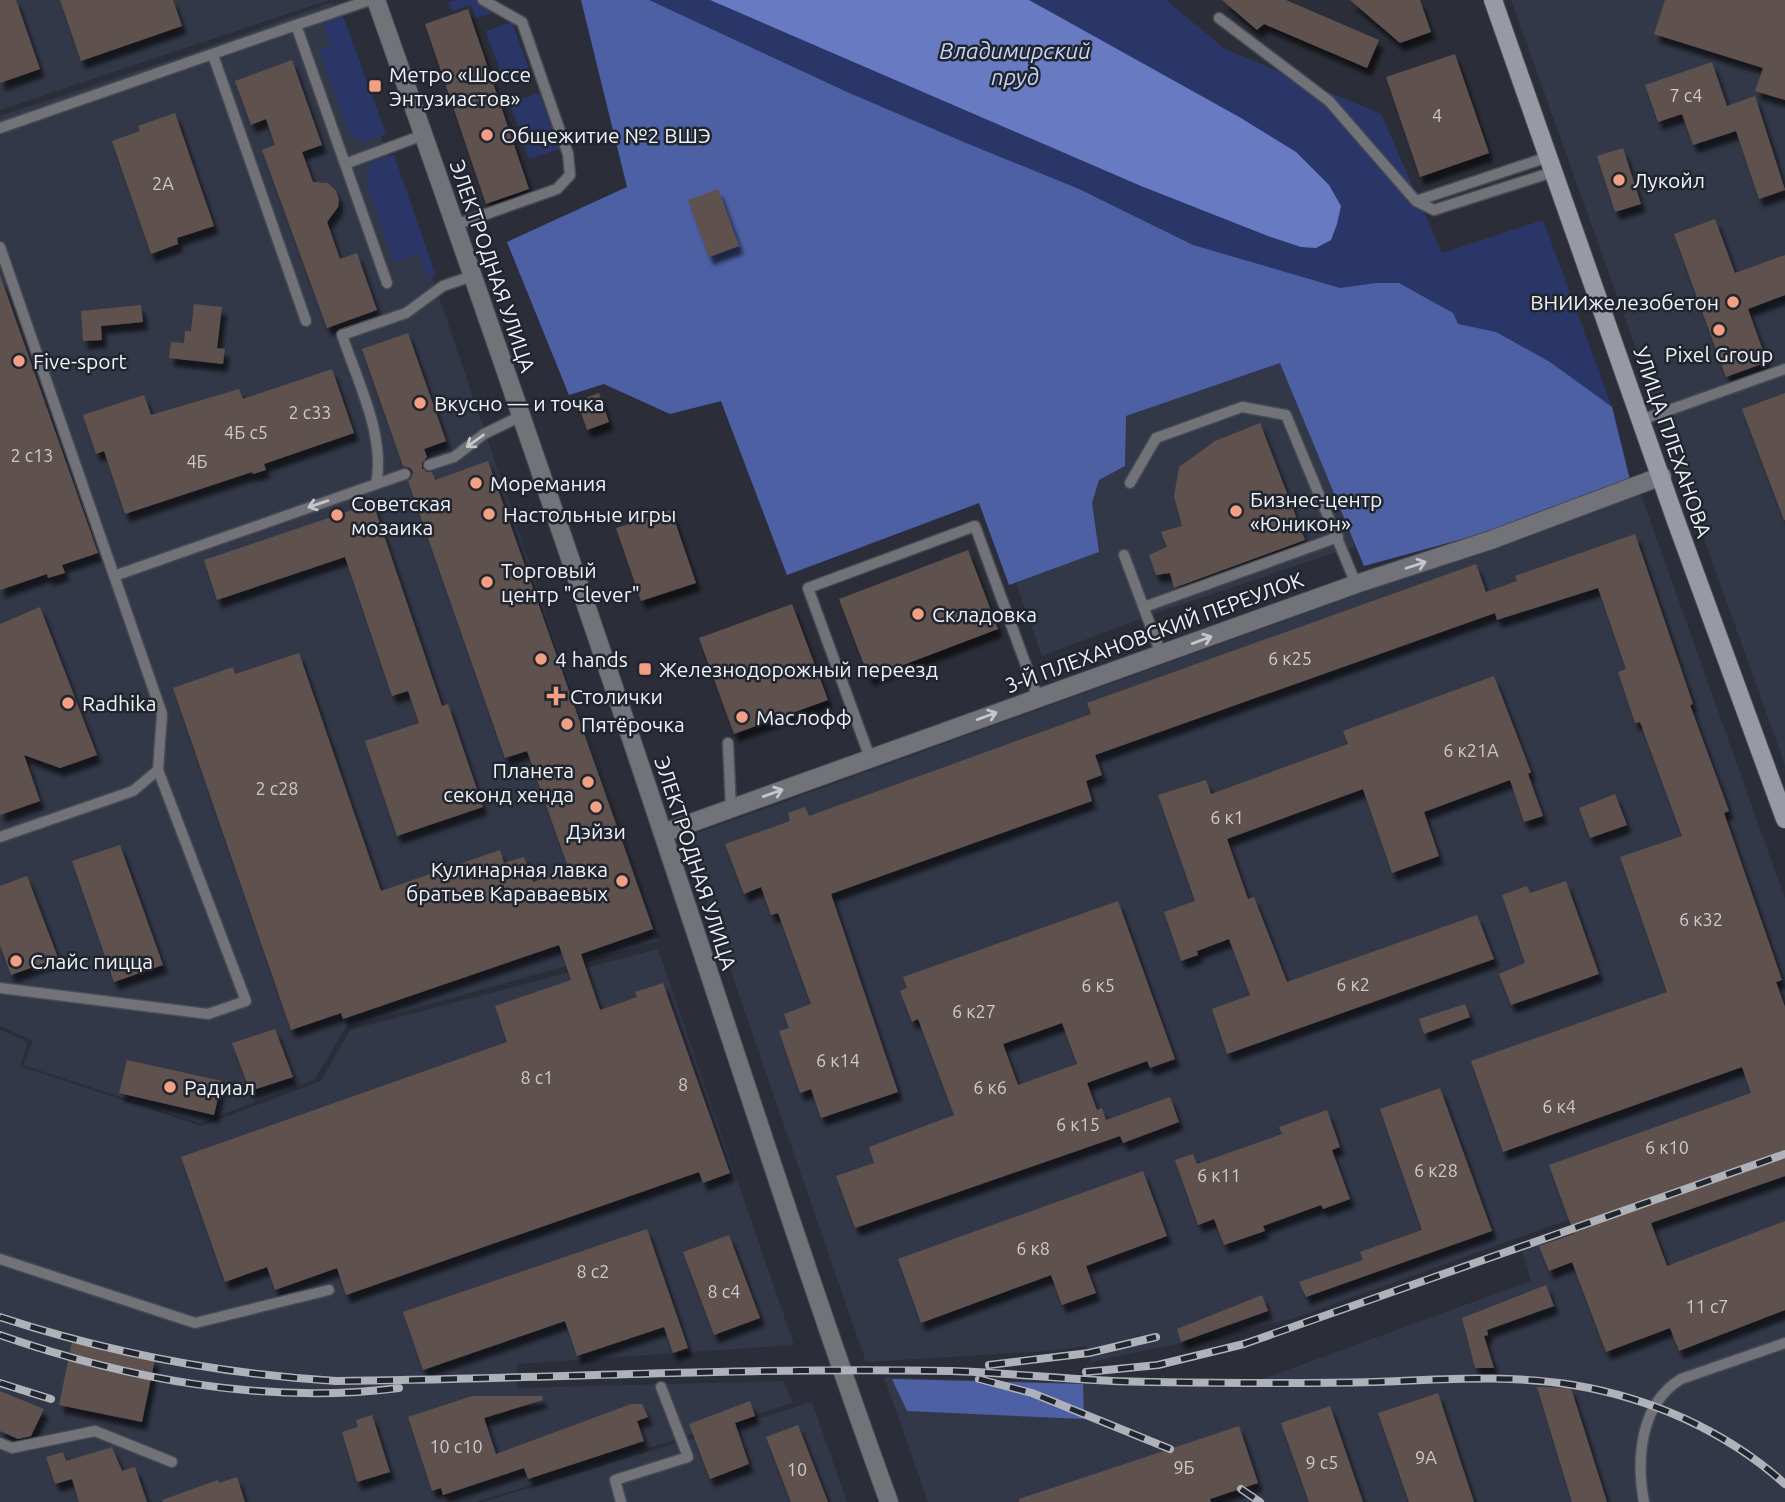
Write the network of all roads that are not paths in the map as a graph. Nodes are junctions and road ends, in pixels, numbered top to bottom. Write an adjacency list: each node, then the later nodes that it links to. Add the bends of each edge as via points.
1 (370, 0): 6 (lane)
2 (376, 0): 9 (street, ЭЛЕКТРОДНАЯ УЛИЦА)
3 (483, 0): 12 (lane, via 522,22 568,154 570,175 557,189)
4 (1493, 0): 11 (main road, УЛИЦА ПЛЕХАНОВА)
5 (1219, 18): 11 (lane, via 1328,101 1416,201 1434,210)
6 (296, 25): 7 (lane); 10 (lane)
7 (213, 55): 8 (lane); 16 (lane)
8 (0, 128)
9 (423, 135): 10 (lane); 12 (street, ЭЛЕКТРОДНАЯ УЛИЦА)
10 (345, 164): 15 (lane)
11 (1551, 165): 19 (main road, УЛИЦА ПЛЕХАНОВА)
12 (455, 225): 14 (street, ЭЛЕКТРОДНАЯ УЛИЦА)
13 (0, 247): 27 (lane)
14 (472, 276): 18 (street, ЭЛЕКТРОДНАЯ УЛИЦА); 24 (lane, via 443,286 406,313 342,335 377,441)
15 (387, 283)
16 (306, 321)
17 (1785, 369): 19 (lane)
18 (521, 416): 20 (lane, one-way to 20, via 454,457); 37 (street, ЭЛЕКТРОДНАЯ УЛИЦА)
19 (1641, 420): 22 (main road, УЛИЦА ПЛЕХАНОВА)
20 (429, 465)
21 (405, 474): 24 (lane)
22 (1662, 477): 28 (street, 3-Й ПЛЕХАНОВСКИЙ ПЕРЕУЛОК, one-way to 22); 36 (main road, УЛИЦА ПЛЕХАНОВА)
23 (1130, 483): 25 (lane, via 1156,438 1242,407 1286,415)
24 (376, 484): 27 (lane, one-way to 27)
25 (1338, 537): 28 (lane); 29 (lane)
26 (1124, 555): 29 (lane)
27 (114, 576): 34 (lane, via 162,714)
28 (1356, 584): 30 (street, 3-Й ПЛЕХАНОВСКИЙ ПЕРЕУЛОК, one-way to 28)
29 (1144, 607): 30 (lane)
30 (1161, 654): 31 (street, 3-Й ПЛЕХАНОВСКИЙ ПЕРЕУЛОК)
31 (1038, 698): 33 (street, 3-Й ПЛЕХАНОВСКИЙ ПЕРЕУЛОК, one-way to 31); 33 (lane, via 975,526 808,588)
32 (728, 743): 35 (lane)
33 (870, 758): 35 (street, 3-Й ПЛЕХАНОВСКИЙ ПЕРЕУЛОК, one-way to 33)
34 (158, 770): 38 (lane, via 133,791); 39 (lane, via 246,1001 208,1014)
35 (731, 809): 37 (street, 3-Й ПЛЕХАНОВСКИЙ ПЕРЕУЛОК)
36 (1785, 818)
37 (663, 832): 47 (street, ЭЛЕКТРОДНАЯ УЛИЦА)
38 (0, 837)
39 (0, 988)
40 (0, 1259): 41 (lane, via 195,1323)
41 (329, 1290)
42 (1785, 1343): 48 (lane, via 1681,1379 1660,1395 1643,1439 1640,1478)
43 (661, 1387): 46 (lane, via 688,1457 615,1479)
44 (0, 1443): 45 (lane, via 12,1448 95,1431)
45 (172, 1462)
46 (621, 1502)
47 (889, 1502)
48 (1644, 1502)

